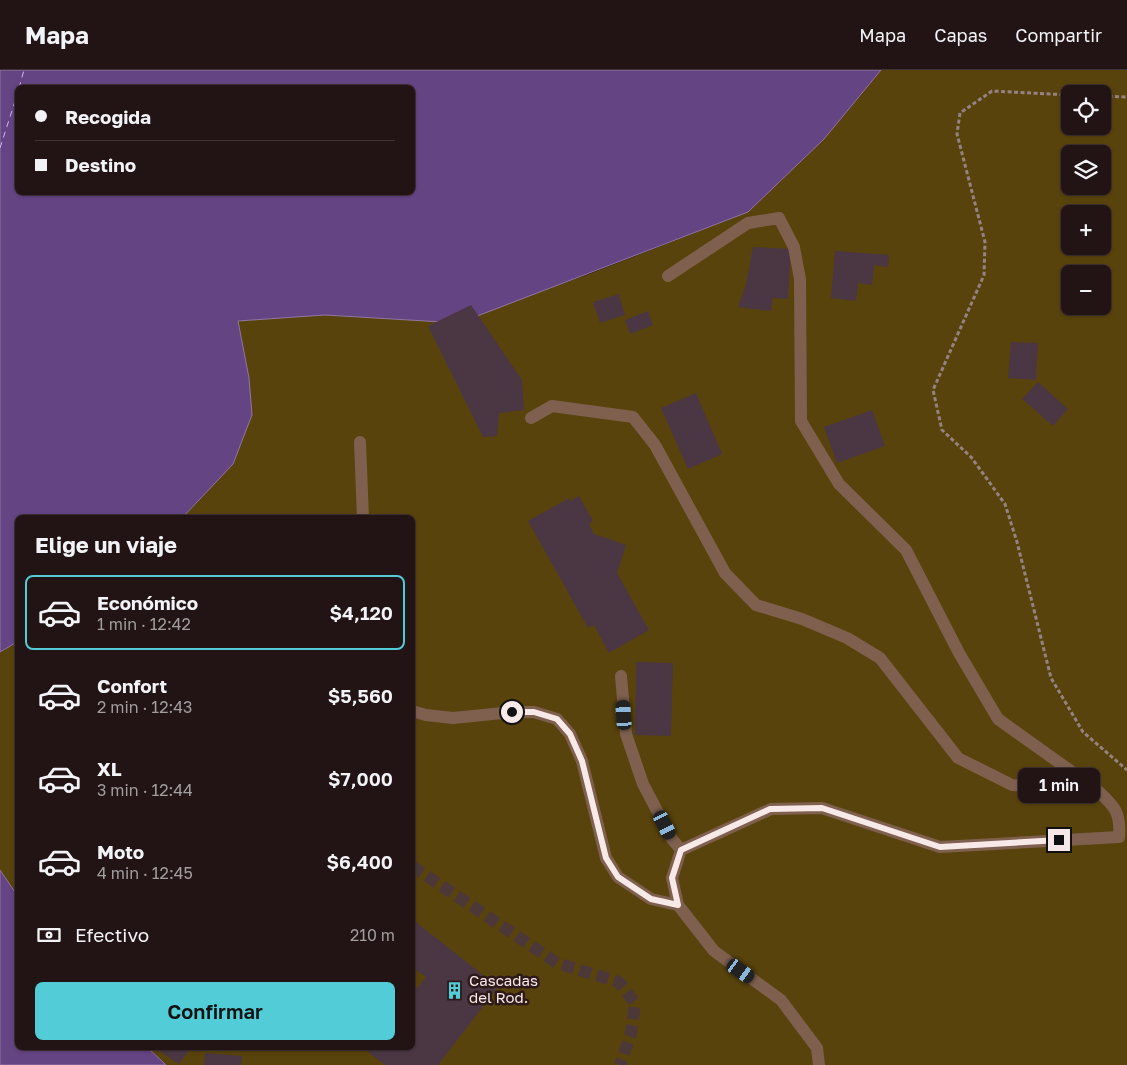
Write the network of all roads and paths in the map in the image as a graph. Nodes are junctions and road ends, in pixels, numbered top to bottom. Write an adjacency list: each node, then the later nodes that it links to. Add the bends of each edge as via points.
1 (1061, 95): 10 (path, via 992,91 960,113 957,134 985,242 984,274 933,390 942,430 971,457 1005,504 1051,678 1083,732)
2 (1111, 96): 3 (path)
3 (1127, 97)
4 (668, 276): 11 (street, via 748,223 779,218 794,247 800,279 801,421 839,484 906,550 959,653 998,719)
5 (531, 418): 11 (street, via 552,406 633,417 655,445 725,573 756,605 848,638 880,658 958,758 1012,786)
6 (360, 442): 7 (street)
7 (363, 515)
8 (621, 676): 12 (street, via 626,734 643,784)
9 (415, 712): 13 (street, via 453,718 534,712 557,719 570,734 582,761 606,858 618,877 651,899)
10 (1127, 770)
11 (1096, 789): 12 (street, via 1115,807 1120,822 1118,837 940,847 822,808 770,809)
12 (681, 850): 13 (street, via 672,878)
13 (678, 905): 14 (street, via 714,951 781,1000 817,1048)
14 (819, 1065)

